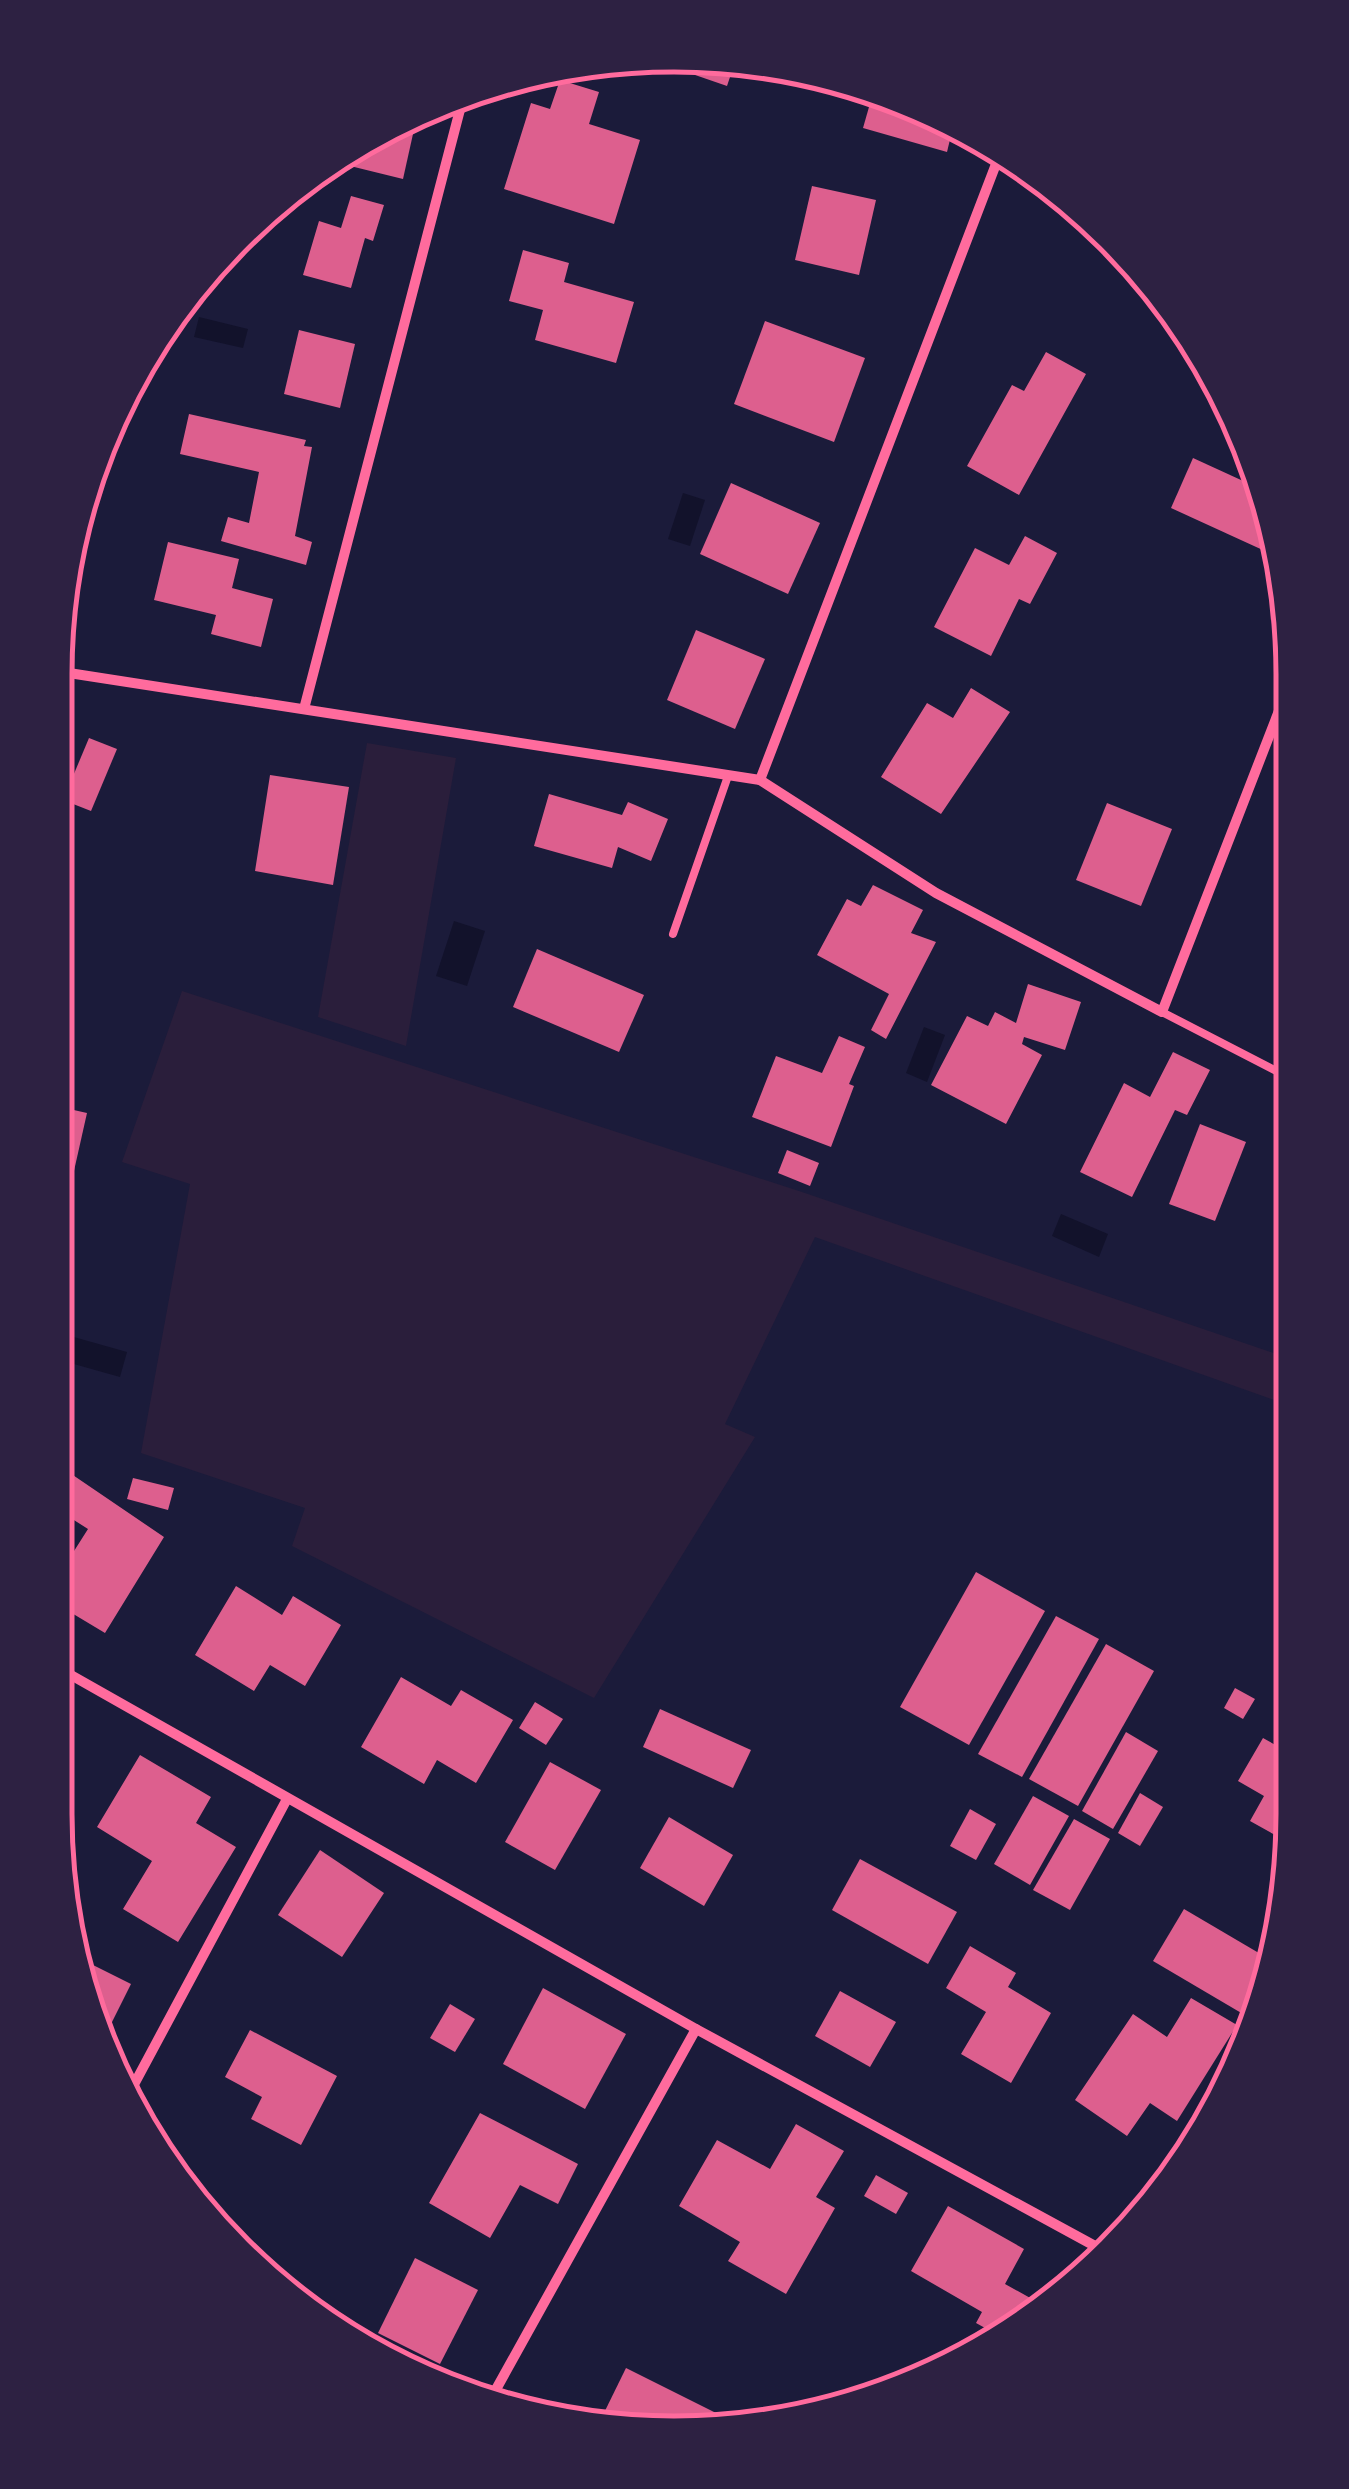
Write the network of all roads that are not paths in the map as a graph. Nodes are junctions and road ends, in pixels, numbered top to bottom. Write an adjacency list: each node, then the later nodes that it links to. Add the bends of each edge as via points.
1 (459, 112): 4 (street)
2 (995, 165): 7 (street)
3 (72, 673): 4 (street)
4 (304, 709): 6 (street)
5 (1276, 718): 9 (street)
6 (728, 776): 7 (street); 8 (lane)
7 (760, 780): 9 (street, via 936,893)
8 (673, 934)
9 (1162, 1012): 10 (lane)
10 (1276, 1071)
11 (72, 1676): 12 (street)
12 (287, 1799): 13 (street); 14 (street)
13 (696, 2030): 15 (street); 16 (street)
14 (135, 2082)
15 (1094, 2246)
16 (497, 2390)

